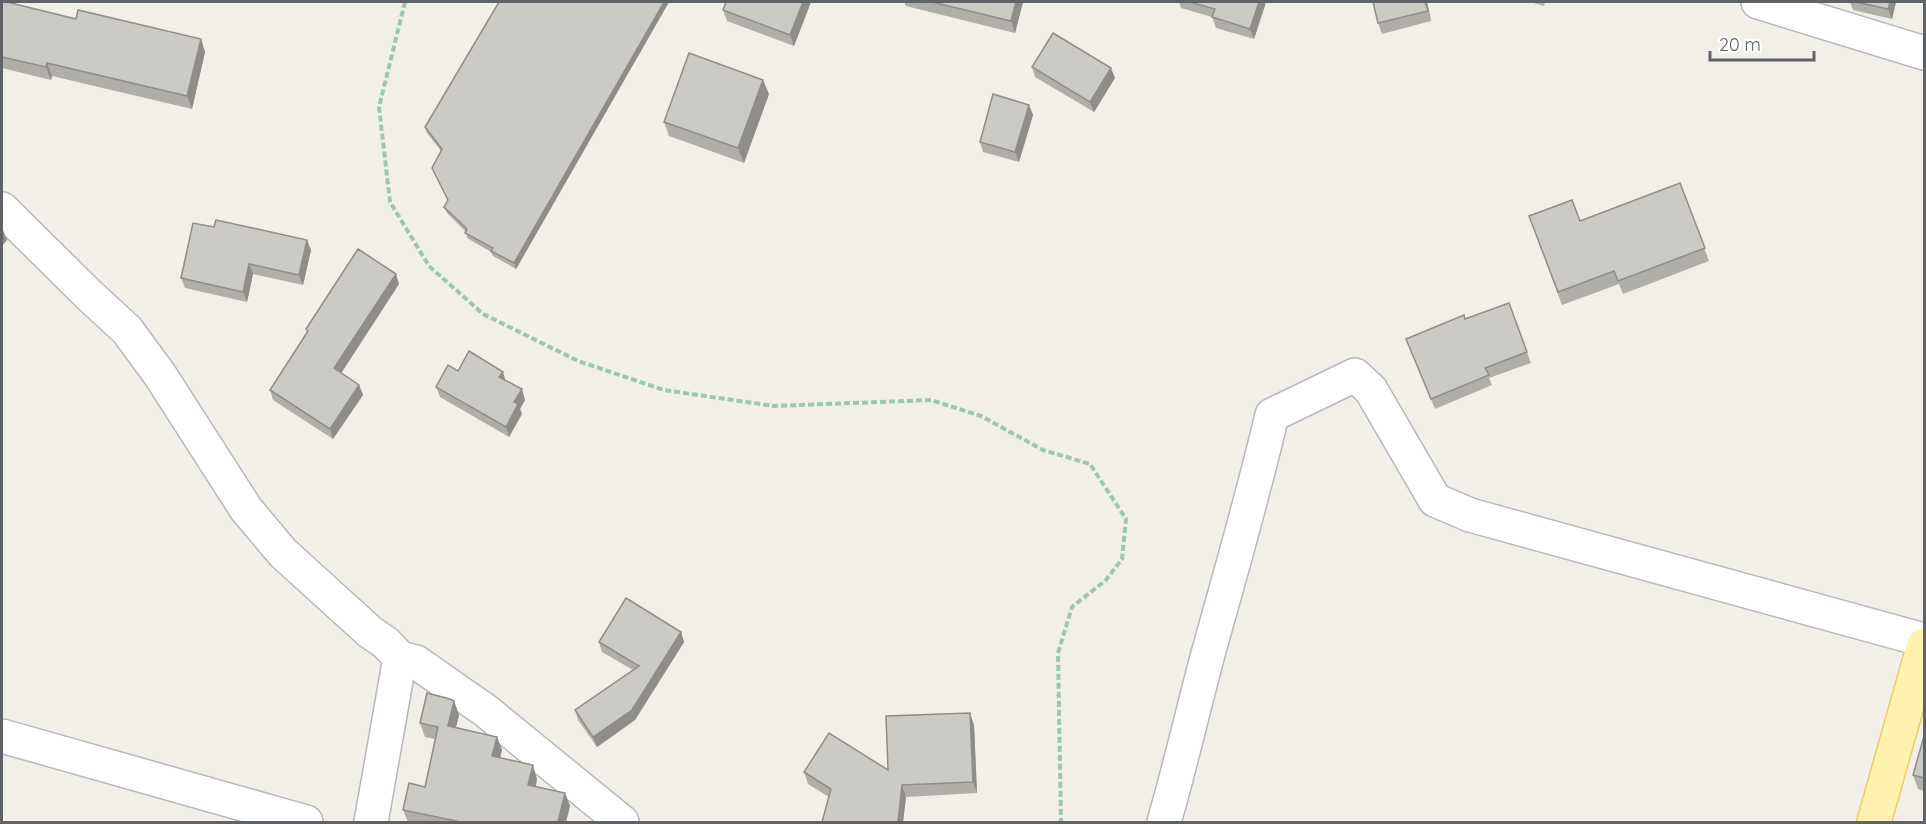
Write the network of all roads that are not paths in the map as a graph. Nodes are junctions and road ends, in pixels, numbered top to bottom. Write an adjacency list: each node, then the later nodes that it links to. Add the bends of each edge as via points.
1 (1758, 2): 2 (street)
2 (1924, 53)
3 (2, 209): 6 (street, via 127,330 246,509 283,553)
4 (1924, 640): 11 (street, via 1470,515 1435,500 1371,390 1355,375 1272,415)
5 (1924, 645): 12 (main road)
6 (400, 658): 9 (street); 10 (street, via 416,662 486,711)
7 (2, 736): 8 (street)
8 (306, 822)
9 (370, 822)
10 (622, 822)
11 (1164, 822)
12 (1874, 822)

